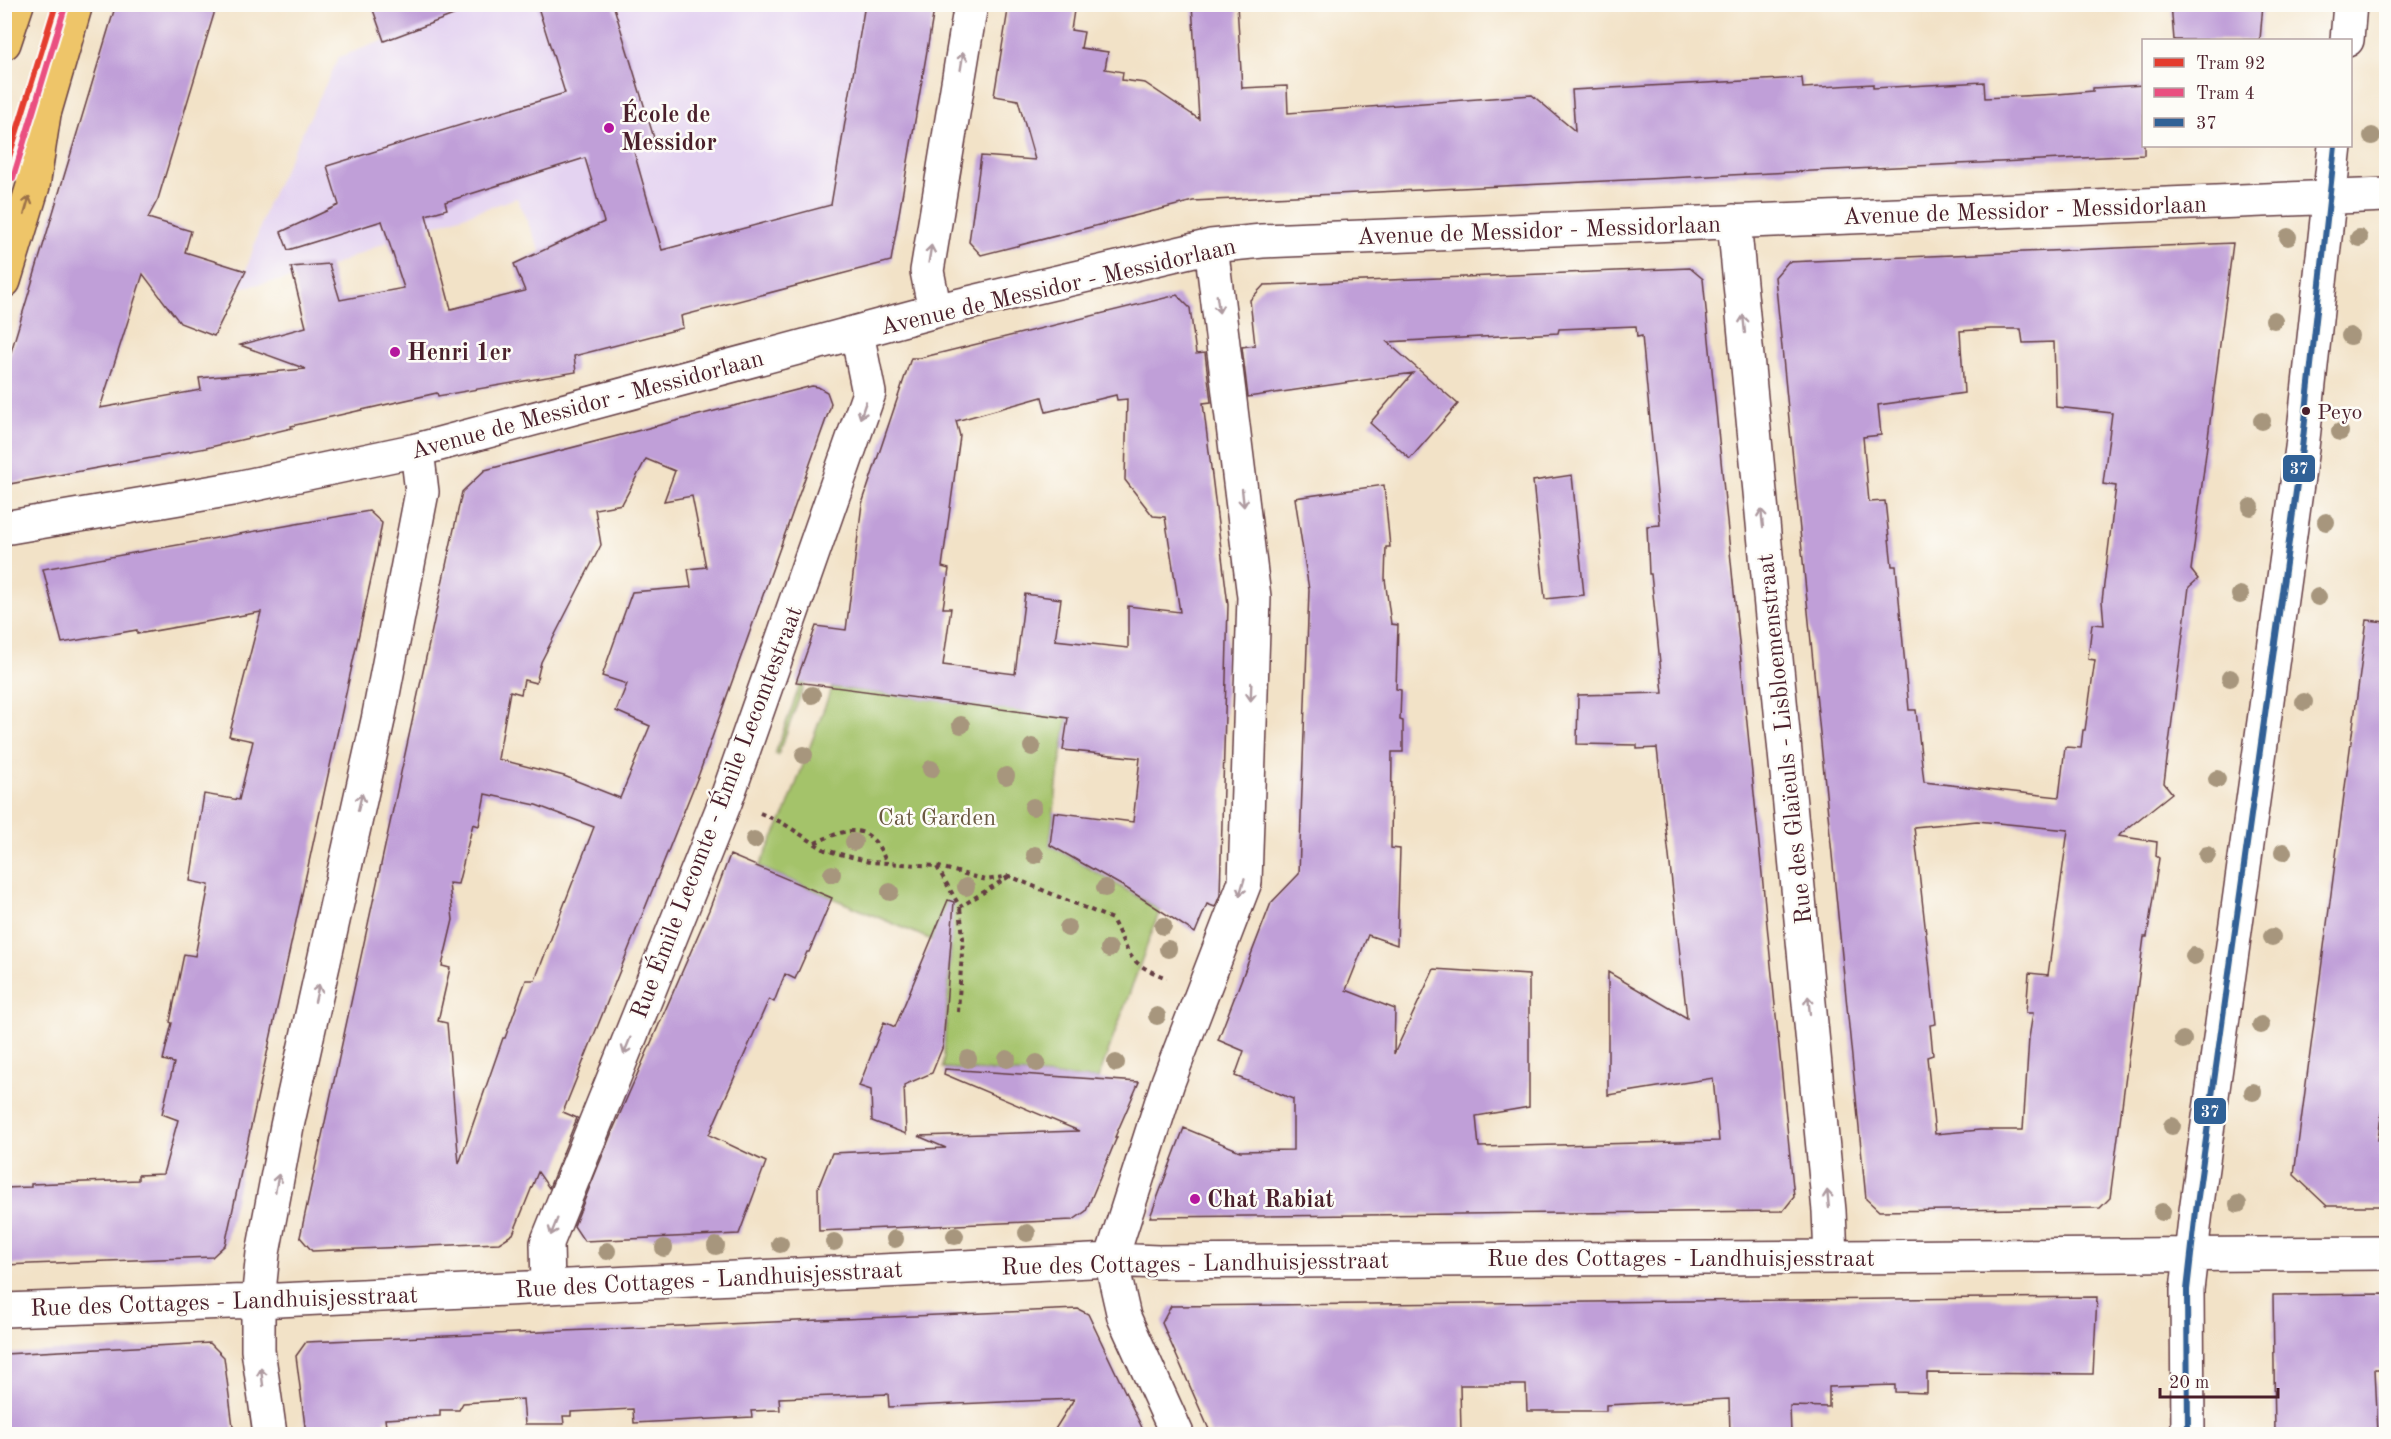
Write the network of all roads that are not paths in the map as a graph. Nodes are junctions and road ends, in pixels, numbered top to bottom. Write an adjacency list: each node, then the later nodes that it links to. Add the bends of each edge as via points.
1 (17, 4): 6 (main road)
2 (76, 4): 12 (main road, one-way to 2, via 33,186 44,114)
3 (971, 4): 13 (street, one-way to 3, via 927,271)
4 (2350, 4): 5 (street)
5 (2347, 39)
6 (4, 43)
7 (2335, 147): 9 (street)
8 (2386, 195): 9 (street, Avenue de Messidor - Messidorlaan)
9 (2329, 197): 10 (street, Avenue de Messidor - Messidorlaan); 18 (street, via 2302,448)
10 (1734, 221): 11 (street, Avenue de Messidor - Messidorlaan); 19 (street, Rue des Glaïeuls - Lisbloemenstraat, one-way to 10)
11 (1211, 246): 13 (street, Avenue de Messidor - Messidorlaan); 20 (street, one-way to 20, via 1254,597 1245,882 1168,1082)
12 (4, 281)
13 (935, 311): 14 (street, Avenue de Messidor - Messidorlaan)
14 (857, 333): 15 (street, Avenue de Messidor - Messidorlaan); 21 (street, Rue Émile Lecomte - Émile Lecomtestraat, one-way to 21, via 869,393 726,800 547,1243)
15 (417, 450): 16 (street, Avenue de Messidor - Messidorlaan, via 232,489); 22 (street, one-way to 15, via 287,1126 378,720 422,492)
16 (4, 528)
17 (2386, 1252): 18 (street, Rue des Cottages - Landhuisjesstraat)
18 (2191, 1254): 19 (street, Rue des Cottages - Landhuisjesstraat); 26 (street, via 2187,1290)
19 (1831, 1257): 20 (street, Rue des Cottages - Landhuisjesstraat)
20 (1111, 1260): 21 (street, Rue des Cottages - Landhuisjesstraat); 25 (street, via 1124,1317)
21 (548, 1287): 22 (street, Rue des Cottages - Landhuisjesstraat)
22 (258, 1300): 23 (street, Rue des Cottages - Landhuisjesstraat); 24 (street, one-way to 22, via 258,1350)
23 (4, 1310)
24 (270, 1434)
25 (1177, 1434)
26 (2188, 1434)

